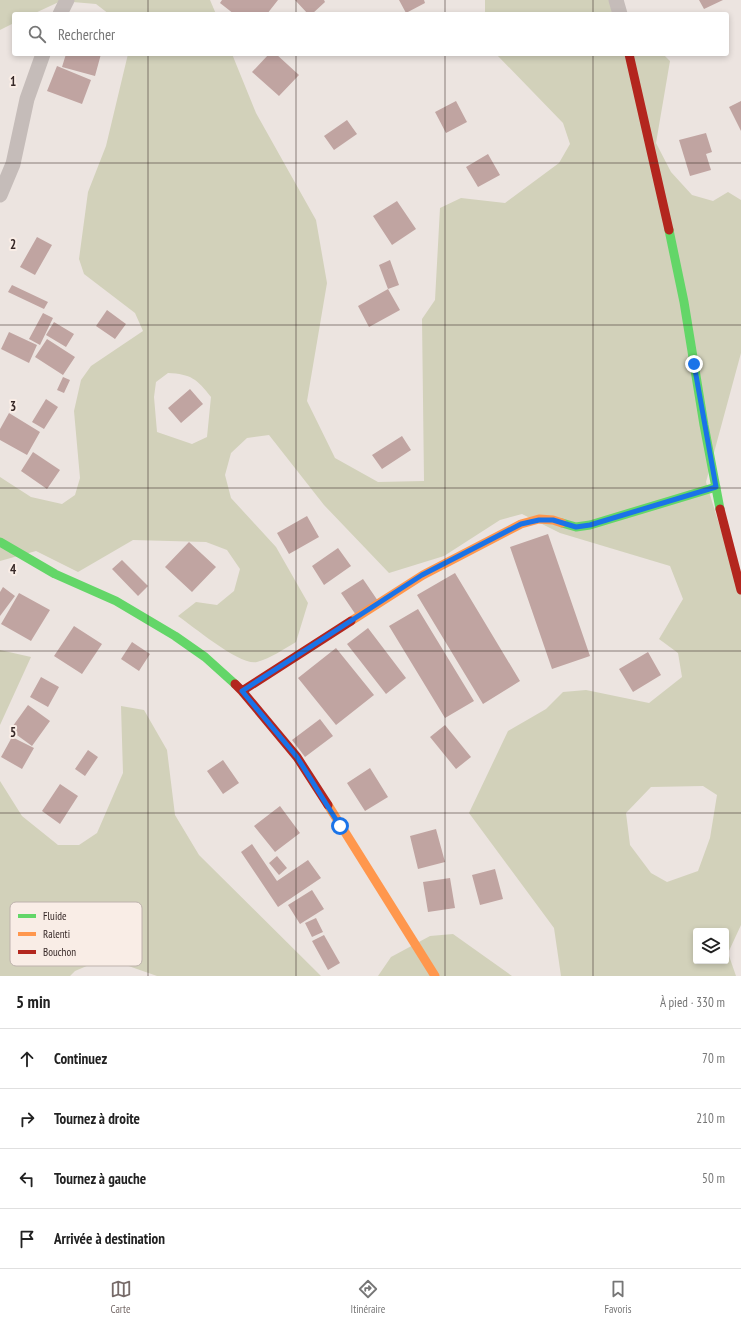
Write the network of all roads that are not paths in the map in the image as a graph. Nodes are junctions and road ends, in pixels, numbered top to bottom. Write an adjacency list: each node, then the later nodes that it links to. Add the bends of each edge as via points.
1 (67, 0): 3 (street)
2 (616, 0): 4 (street)
3 (61, 12)
4 (619, 12)
5 (42, 56): 7 (street, via 27,99 13,164)
6 (629, 56): 8 (street, via 684,302)
7 (0, 195)
8 (716, 487): 10 (street); 11 (street, via 590,525 576,527 553,520 521,524 422,575)
9 (0, 542): 11 (street, via 55,574 116,602 175,636 205,657)
10 (741, 590)
11 (242, 691): 12 (street, via 297,757)
12 (434, 976)

